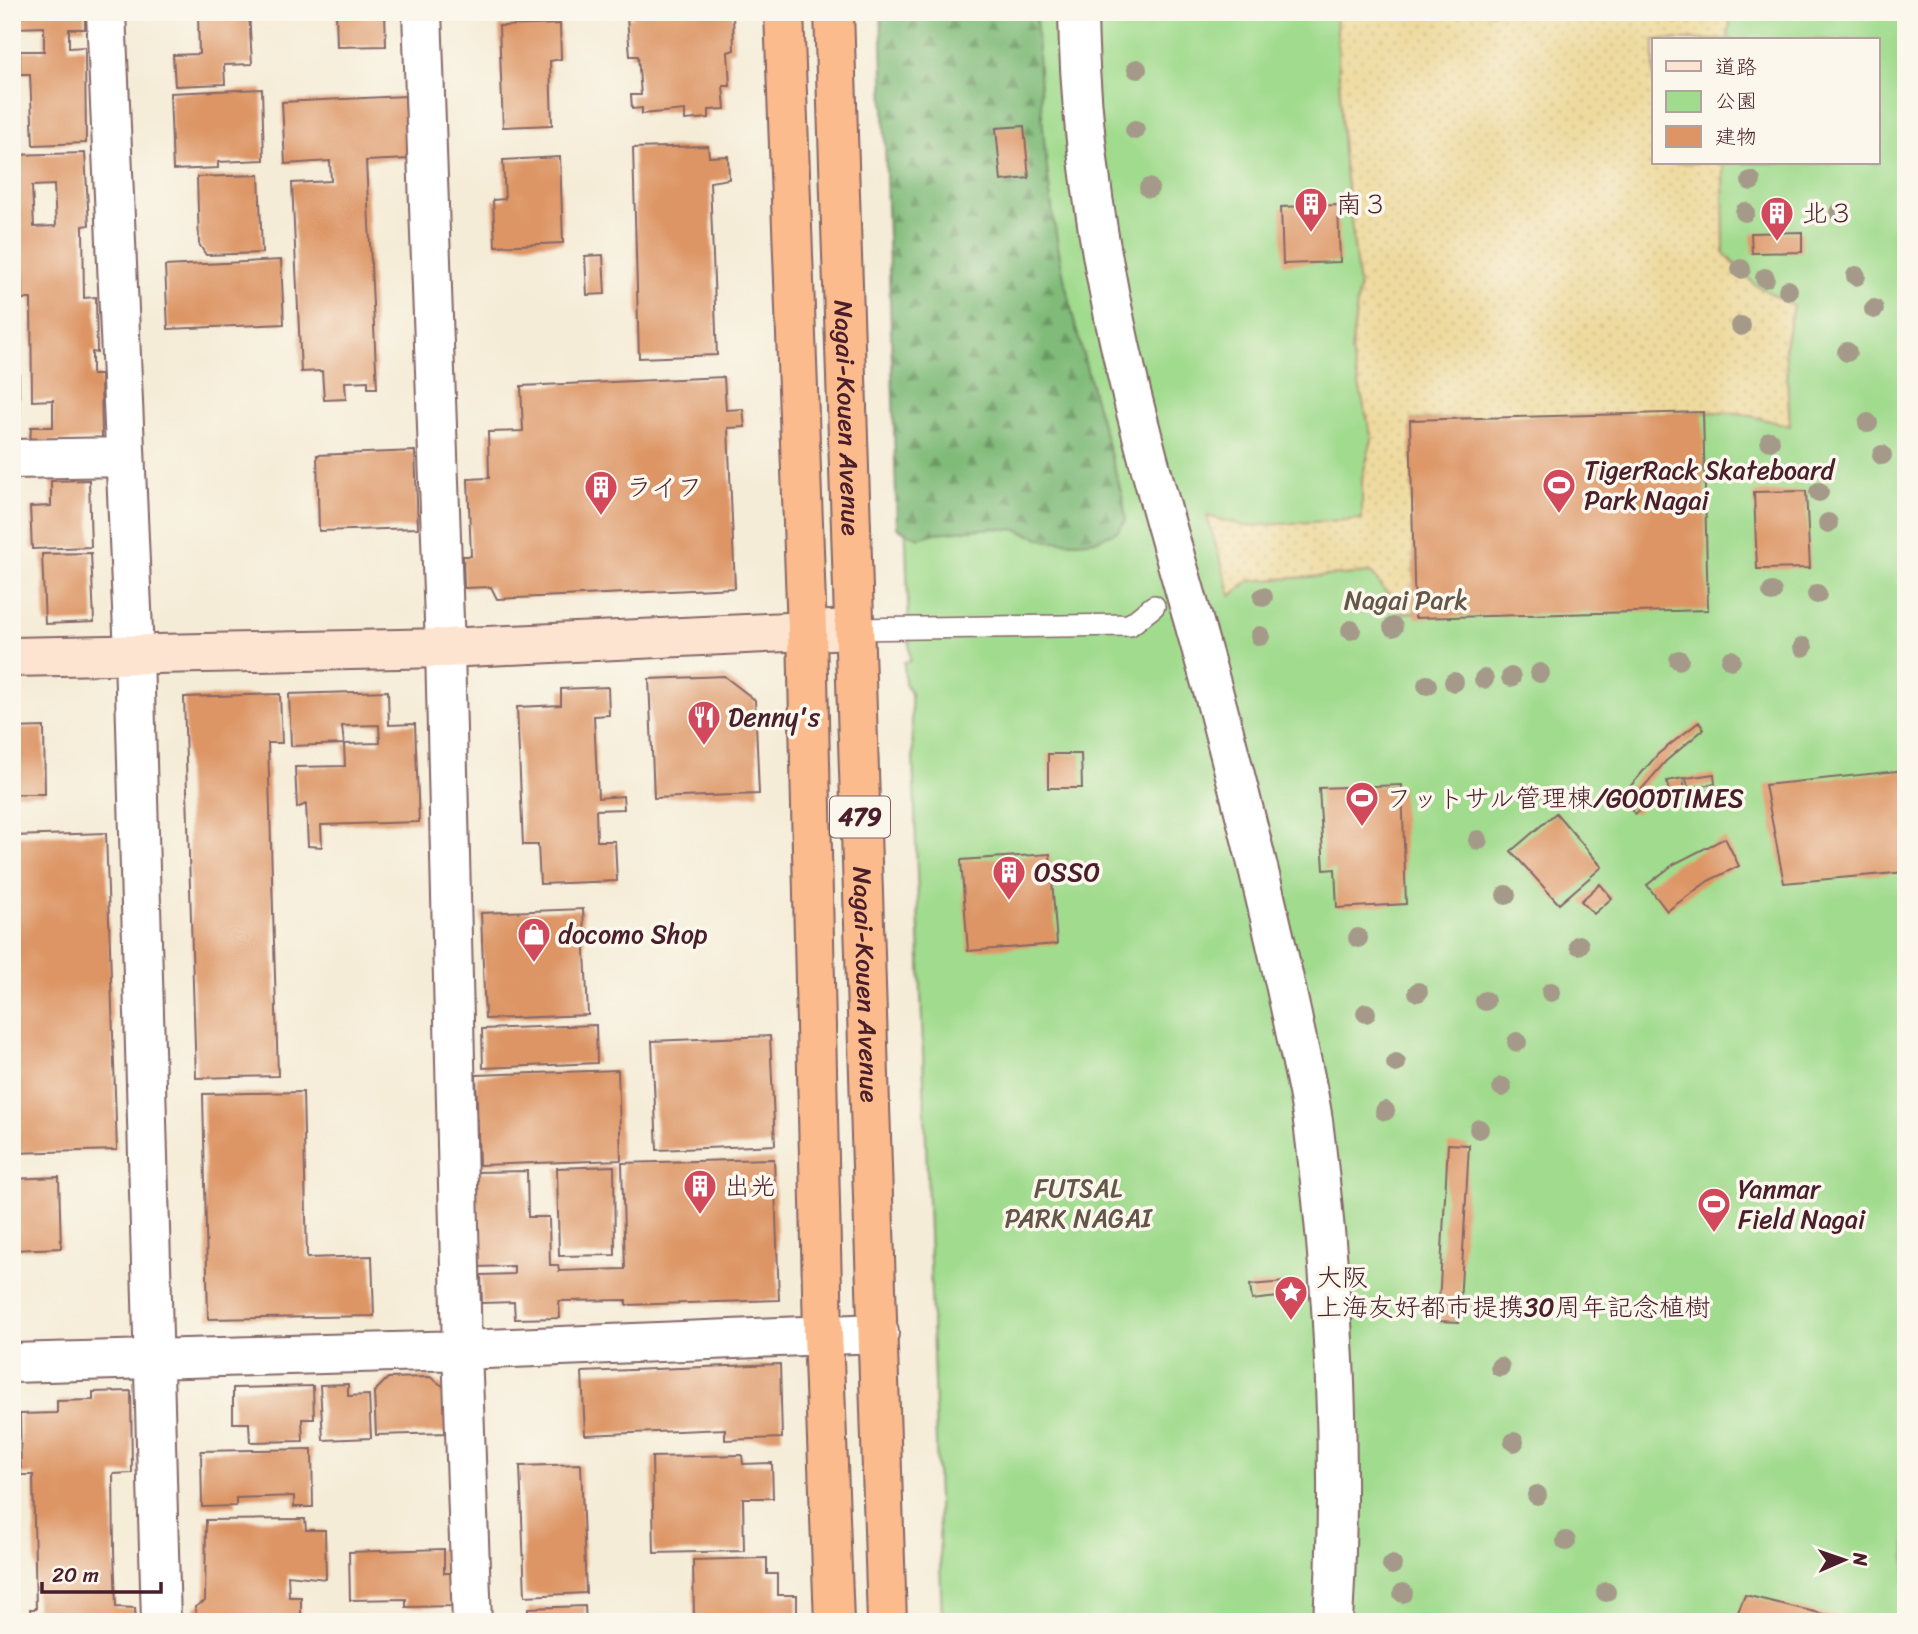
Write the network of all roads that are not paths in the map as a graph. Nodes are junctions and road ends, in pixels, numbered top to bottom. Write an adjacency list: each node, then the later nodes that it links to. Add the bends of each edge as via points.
1 (106, 12): 6 (street)
2 (422, 12): 11 (street)
3 (784, 12): 10 (highway, Nagai-Kouen Avenue / 479)
4 (834, 12): 9 (highway, Nagai-Kouen Avenue / 479)
5 (1078, 12): 23 (street, via 1087,138 1125,360 1228,747 1280,960 1312,1117 1337,1407 1339,1527)
6 (124, 457): 7 (street); 12 (street)
7 (12, 459)
8 (1154, 606): 9 (lane, via 1130,625)
9 (852, 629): 10 (street); 14 (highway, Nagai-Kouen Avenue / 479)
10 (807, 631): 11 (street); 15 (highway, Nagai-Kouen Avenue / 479)
11 (445, 648): 12 (street); 16 (street)
12 (134, 654): 13 (street); 17 (street)
13 (12, 657)
14 (879, 1333): 15 (street); 22 (highway, Nagai-Kouen Avenue / 479)
15 (824, 1334): 16 (street); 21 (highway, Nagai-Kouen Avenue / 479)
16 (462, 1350): 17 (street); 20 (street)
17 (153, 1360): 18 (street); 19 (street)
18 (12, 1363)
19 (161, 1622)
20 (472, 1622)
21 (834, 1622)
22 (887, 1622)
23 (1333, 1622)

